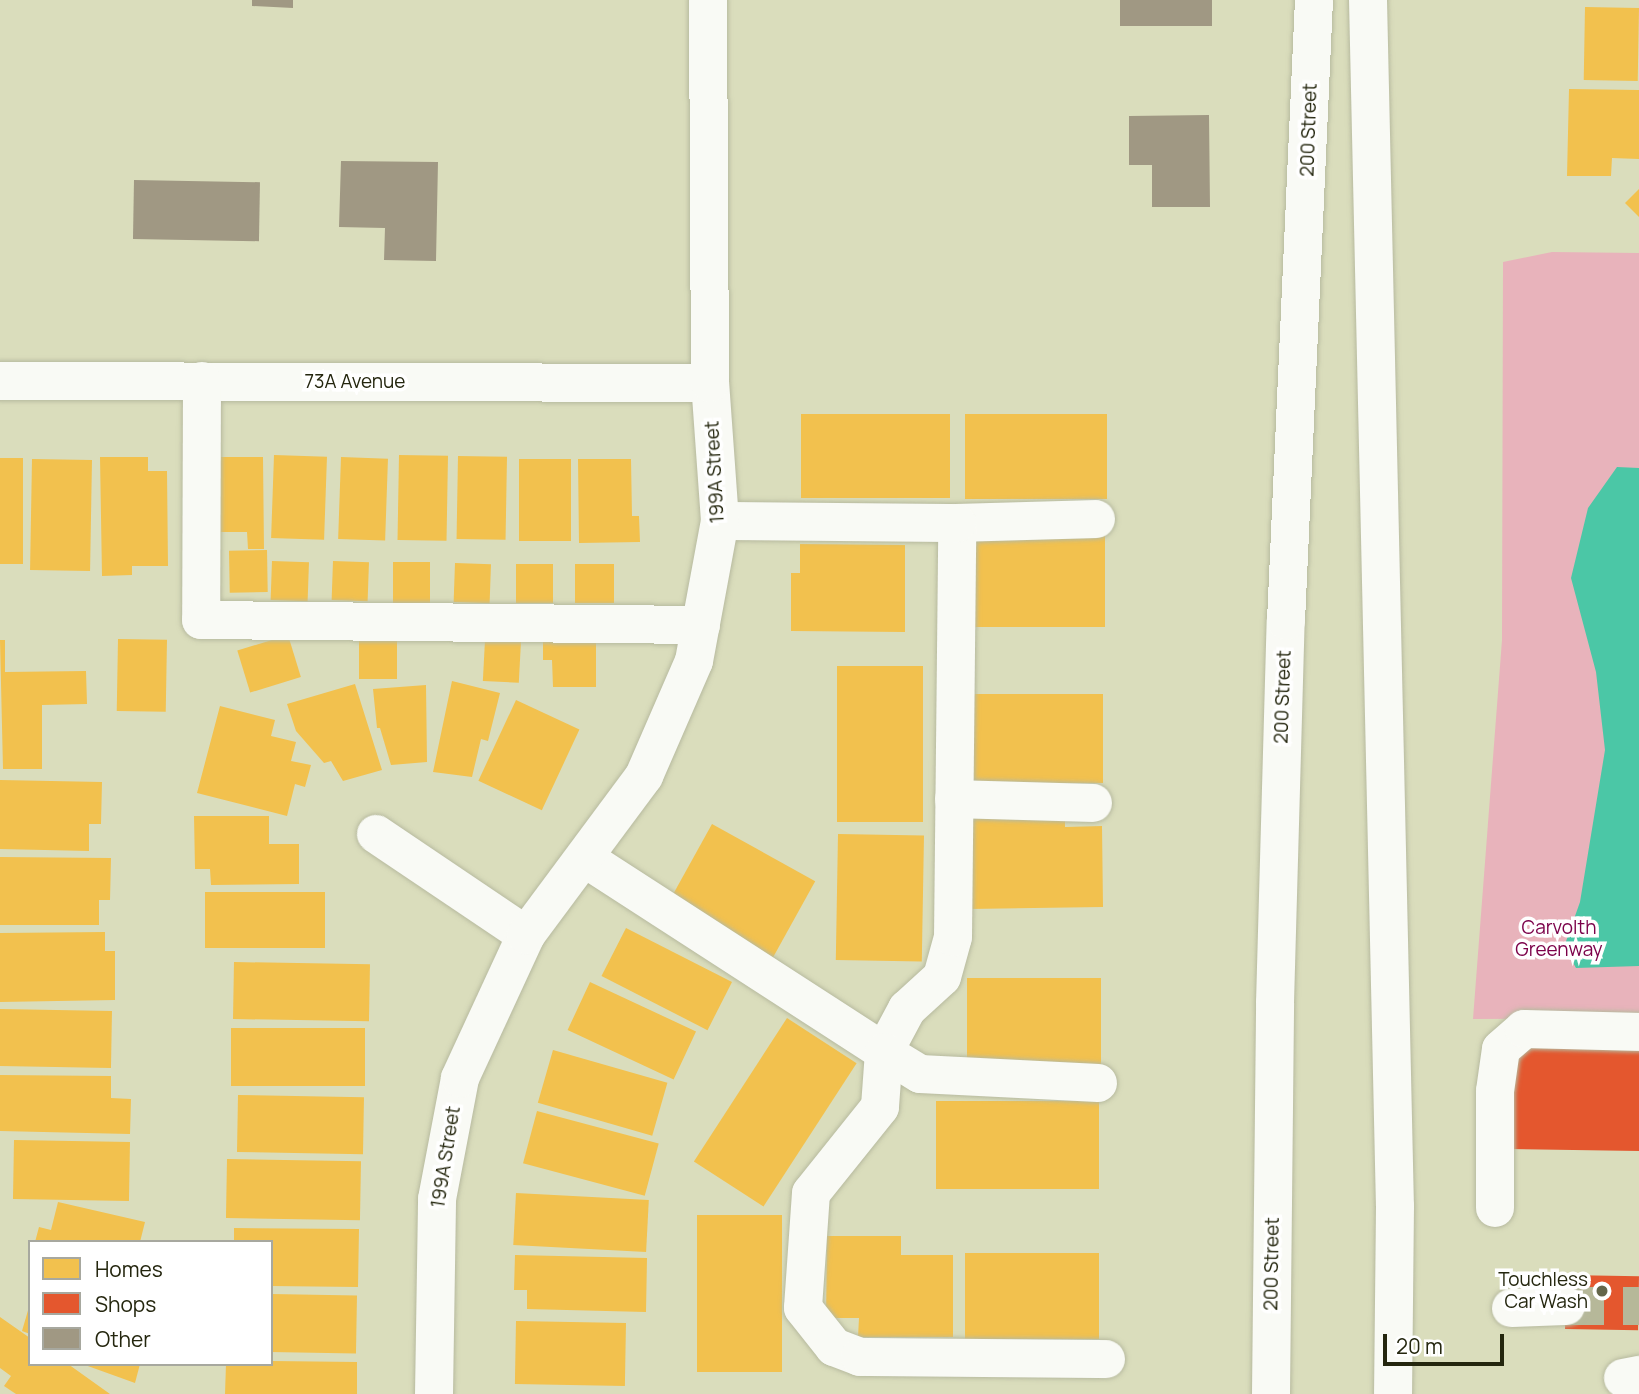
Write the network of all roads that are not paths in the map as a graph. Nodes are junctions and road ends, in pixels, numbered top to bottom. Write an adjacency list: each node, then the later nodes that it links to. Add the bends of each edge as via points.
1 (708, 0): 6 (main road, 199A Street)
2 (1314, 0): 24 (main road, 200 Street, via 1286,621 1275,1003)
3 (1368, 0): 25 (main road, via 1395,1206)
4 (0, 381): 5 (main road, 73A Avenue)
5 (202, 381): 6 (main road, 73A Avenue); 10 (main road, via 201,620)
6 (710, 383): 8 (main road, 199A Street)
7 (1096, 519): 9 (main road)
8 (720, 521): 9 (main road); 10 (main road, 199A Street)
9 (957, 523): 11 (main road)
10 (701, 625): 14 (main road, 199A Street, via 694,661 644,776)
11 (954, 799): 12 (main road); 17 (main road, via 953,937 942,977 907,1009)
12 (1093, 803)
13 (376, 834): 15 (main road)
14 (586, 859): 15 (main road, 199A Street); 17 (main road)
15 (526, 935): 23 (main road, 199A Street, via 460,1078 436,1199)
16 (1639, 1032): 19 (main road, via 1524,1029 1501,1049 1495,1091)
17 (884, 1052): 18 (main road, via 920,1074); 22 (main road, via 880,1107 811,1193 803,1308 834,1347 860,1357)
18 (1098, 1083)
19 (1495, 1208)
20 (1566, 1306): 21 (main road)
21 (1511, 1308)
22 (1106, 1359)
23 (434, 1394)
24 (1271, 1394)
25 (1393, 1394)

